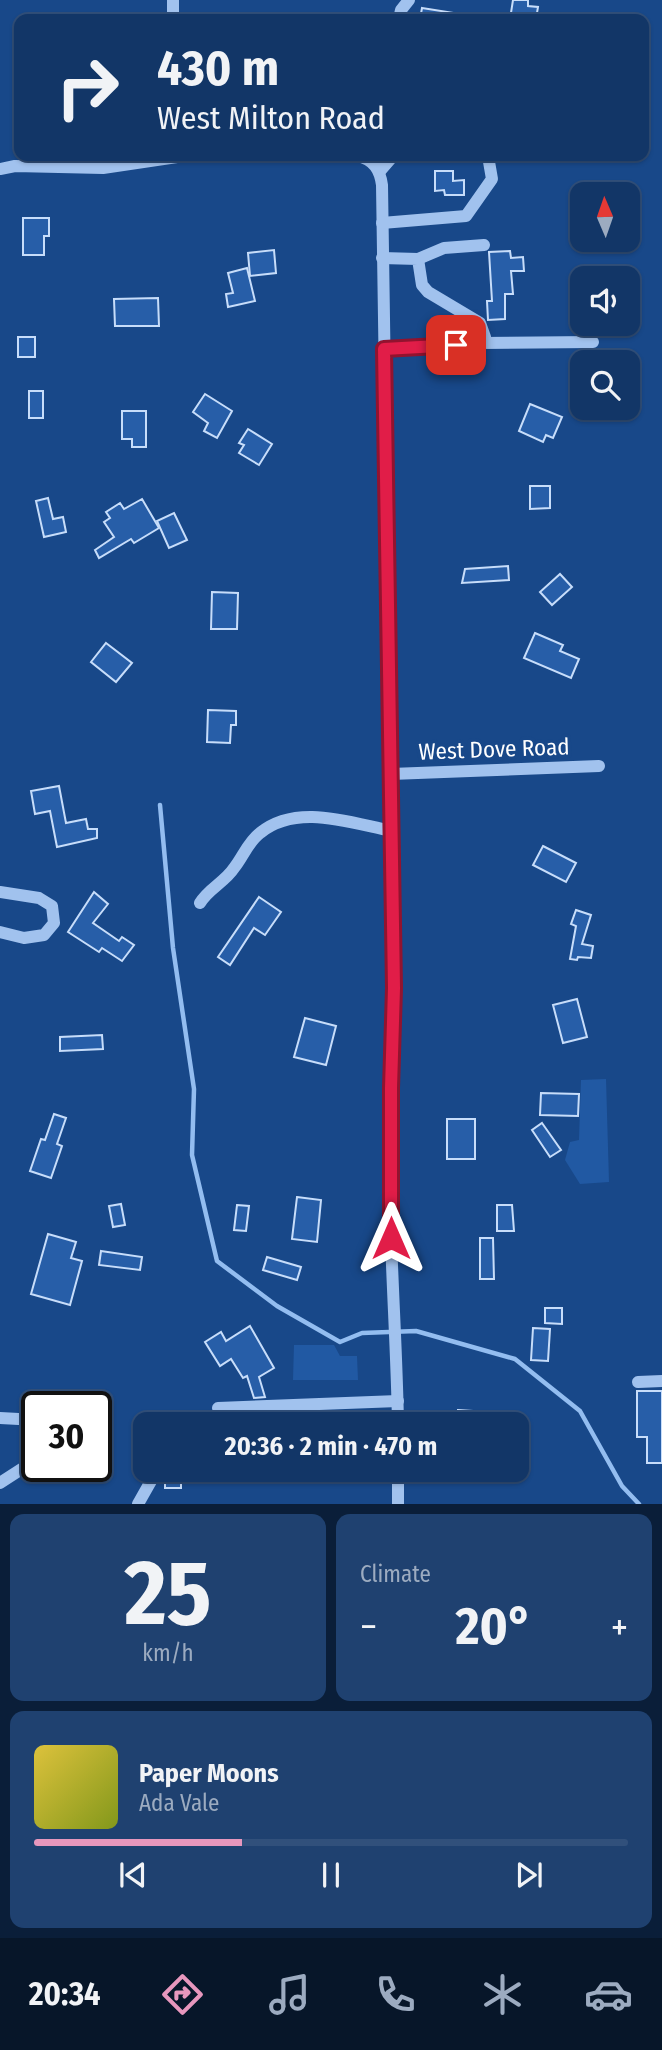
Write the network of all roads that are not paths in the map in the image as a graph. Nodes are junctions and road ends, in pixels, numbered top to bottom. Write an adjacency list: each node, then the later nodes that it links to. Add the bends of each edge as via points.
1 (146, 161): 5 (street, via 103,168)
2 (370, 161): 6 (street)
3 (389, 161): 6 (street)
4 (489, 161): 7 (street, via 492,178 466,216)
5 (0, 169)
6 (380, 172): 7 (street)
7 (382, 223): 9 (street)
8 (484, 245): 10 (street, via 444,248)
9 (383, 258): 10 (street); 13 (street)
10 (418, 260): 12 (street, via 422,285 428,292 480,323 485,337)
11 (593, 342): 12 (street)
12 (480, 343): 13 (street)
13 (384, 349): 15 (street)
14 (599, 766): 15 (street, West Dove Road)
15 (391, 774): 16 (street)
16 (392, 831): 18 (street, via 321,817 286,819 260,833 233,870); 22 (street, via 391,1238)
17 (0, 892): 19 (street, via 39,898 52,906 54,923 44,935 24,938)
18 (200, 903)
19 (0, 932)
20 (662, 1381): 21 (street)
21 (638, 1382)
22 (397, 1401): 23 (street); 24 (street)
23 (218, 1408)
24 (397, 1412)
25 (0, 1418): 26 (street)
26 (21, 1419)
27 (21, 1469): 30 (street)
28 (149, 1482): 31 (street)
29 (398, 1482): 32 (street)
30 (0, 1483)
31 (138, 1504)
32 (398, 1504)

